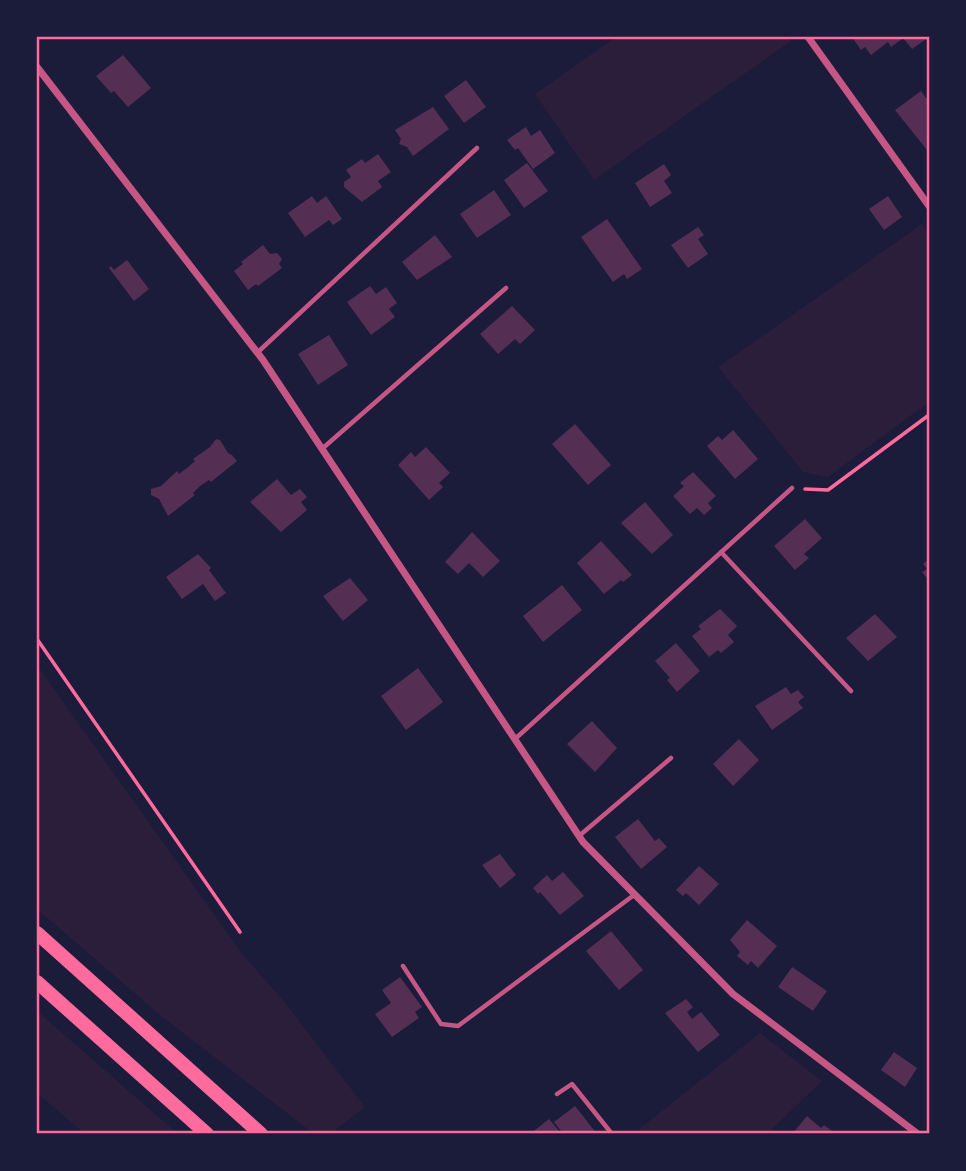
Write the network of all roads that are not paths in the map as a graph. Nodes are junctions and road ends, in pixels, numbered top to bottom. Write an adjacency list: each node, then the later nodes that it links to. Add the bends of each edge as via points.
1 (808, 37): 4 (street)
2 (37, 66): 6 (street)
3 (477, 148): 6 (lane)
4 (929, 206)
5 (506, 288): 7 (lane)
6 (257, 352): 7 (street)
7 (322, 449): 11 (street)
8 (792, 488): 9 (lane)
9 (721, 552): 10 (lane); 11 (lane)
10 (851, 691)
11 (514, 739): 13 (street)
12 (671, 758): 13 (lane)
13 (579, 836): 14 (street)
14 (634, 895): 16 (lane, via 458,1026 441,1024); 22 (street, via 733,994)
15 (37, 933): 20 (main road)
16 (403, 966)
17 (37, 982): 19 (main road)
18 (557, 1094): 21 (lane, via 572,1084)
19 (207, 1134)
20 (261, 1134)
21 (612, 1134)
22 (918, 1134)

